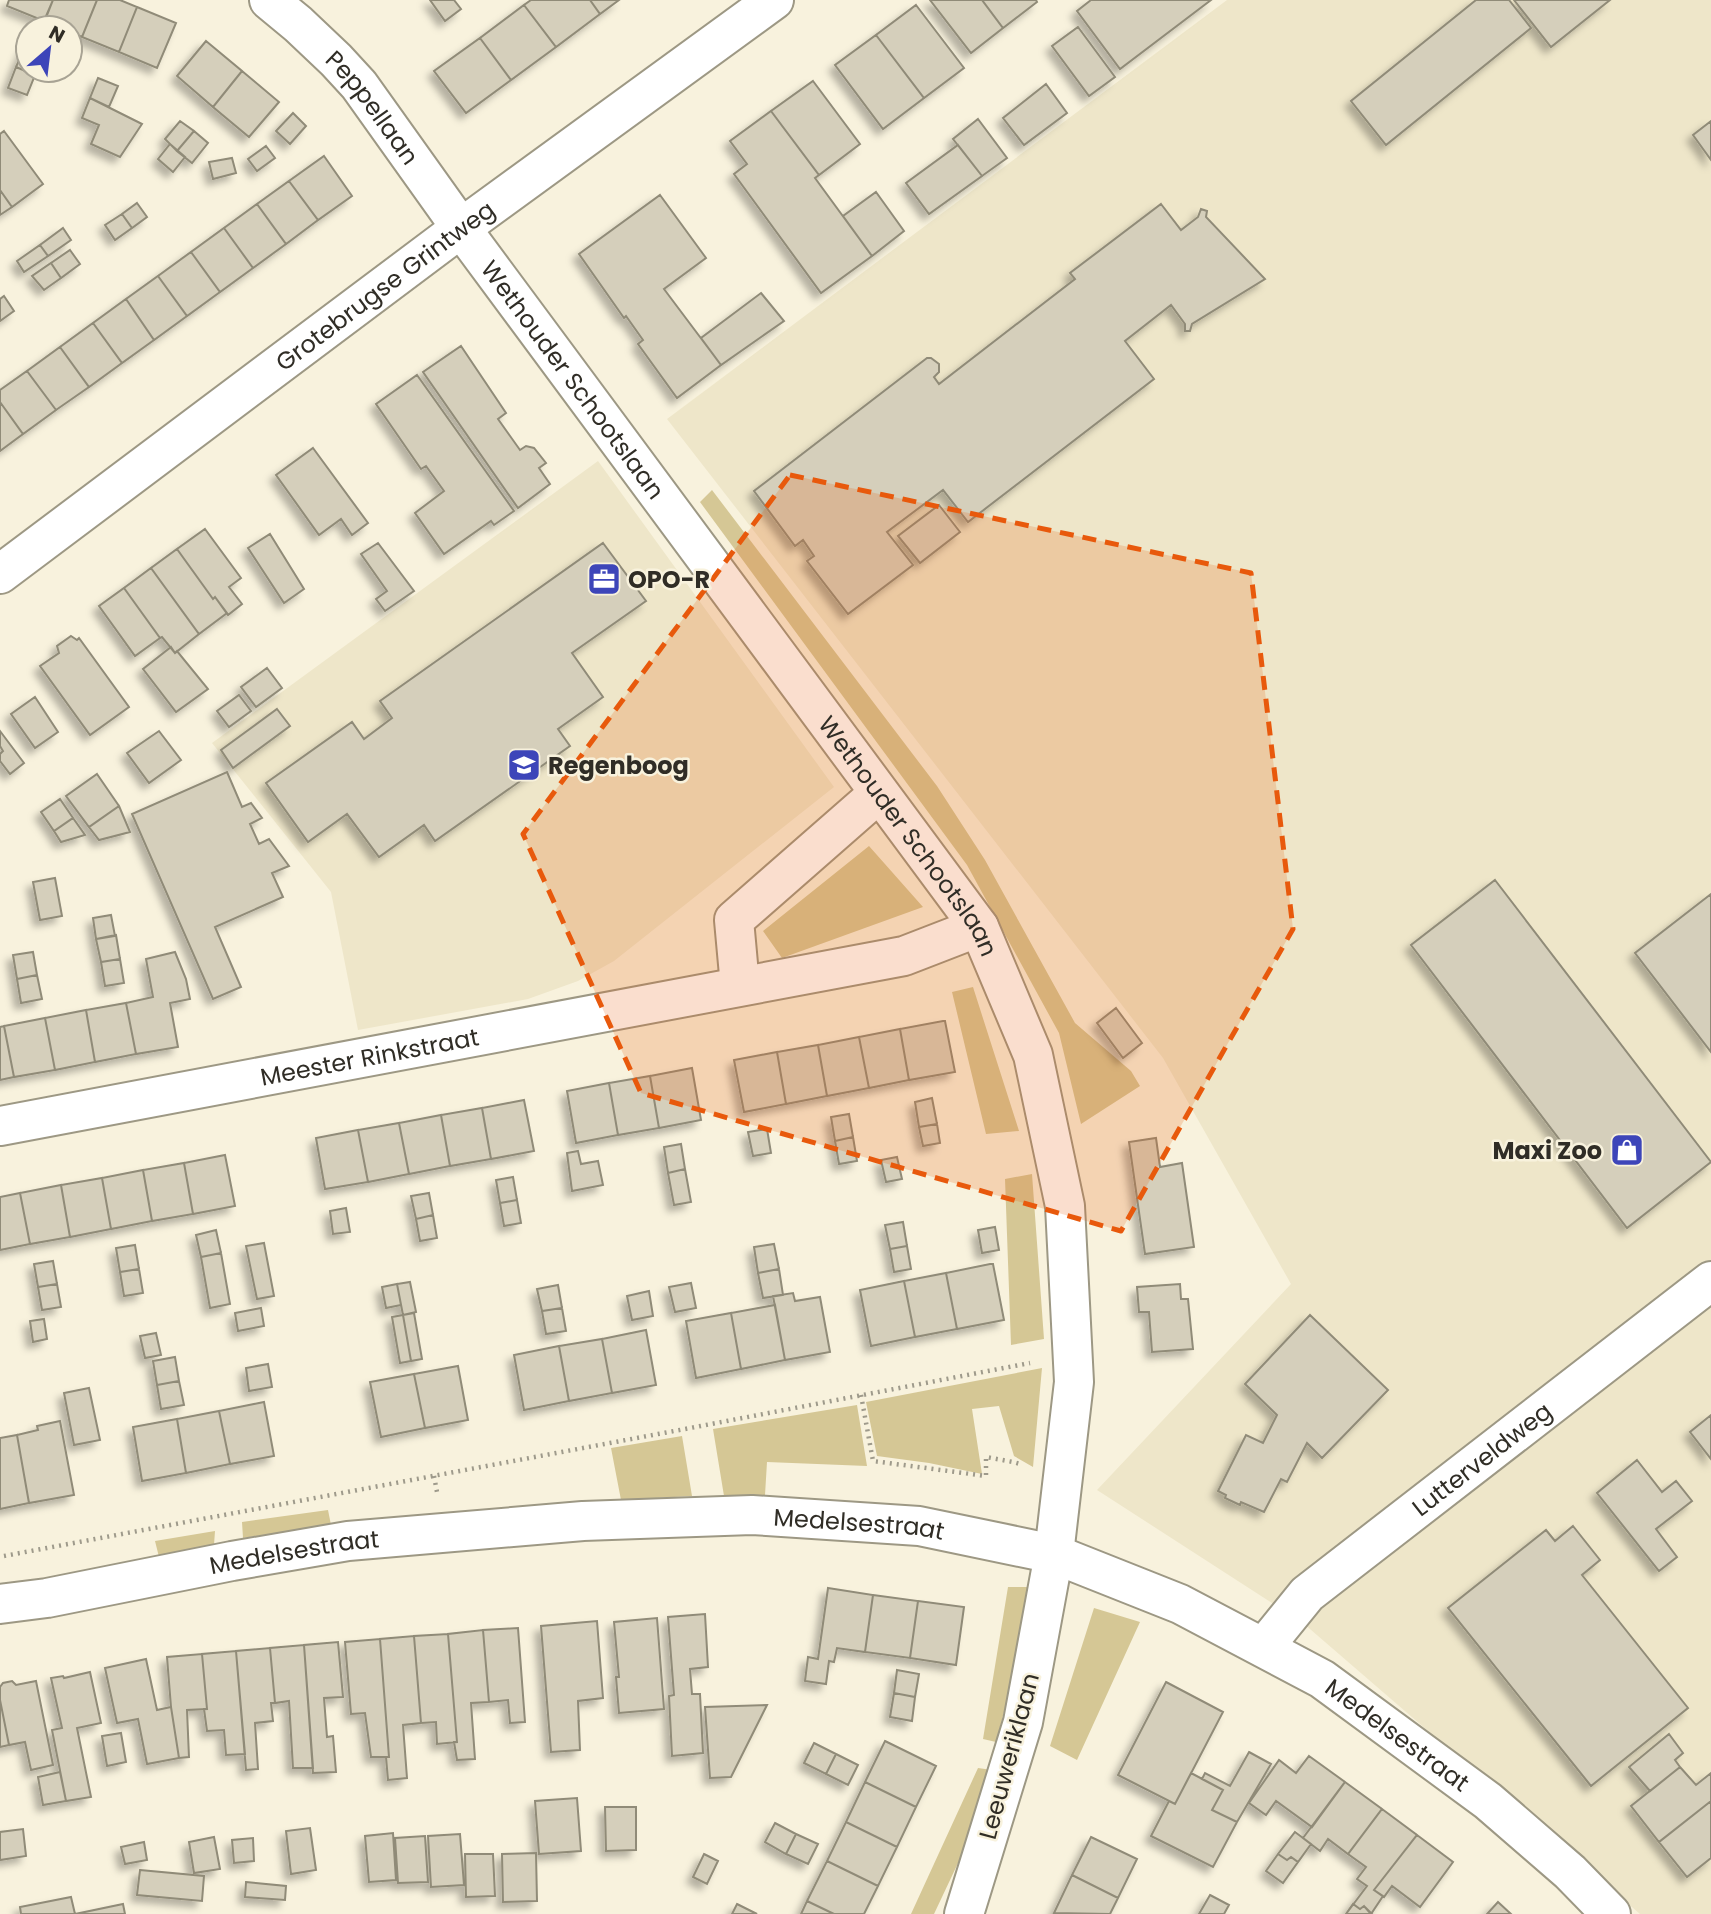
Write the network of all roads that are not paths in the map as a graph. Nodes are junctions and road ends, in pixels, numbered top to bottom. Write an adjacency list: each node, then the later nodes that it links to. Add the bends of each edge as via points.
1 (269, 0): 3 (street, Peppellaan, via 359,85)
2 (774, 0): 3 (street, Grotebrugse Grintweg)
3 (461, 228): 4 (street, Grotebrugse Grintweg); 5 (street, Wethouder Schootslaan)
4 (0, 574)
5 (879, 793): 6 (street, Wethouder Schootslaan); 7 (street, via 734,920)
6 (979, 927): 7 (street, Meester Rinkstraat, via 904,956); 10 (street, Wethouder Schootslaan, via 1033,1055 1065,1206 1074,1382)
7 (740, 986): 8 (street, Meester Rinkstraat)
8 (0, 1126)
9 (1711, 1281): 12 (street, Lutterveldweg, via 1307,1594)
10 (1054, 1554): 11 (street, Medelsestraat, via 919,1525 752,1515 583,1521 348,1541); 12 (street, Medelsestraat, via 1180,1604); 13 (street, Leeuweriklaan, via 1023,1722)
11 (0, 1604)
12 (1264, 1647): 14 (street, Medelsestraat, via 1322,1679 1488,1801)
13 (964, 1914)
14 (1611, 1914)

